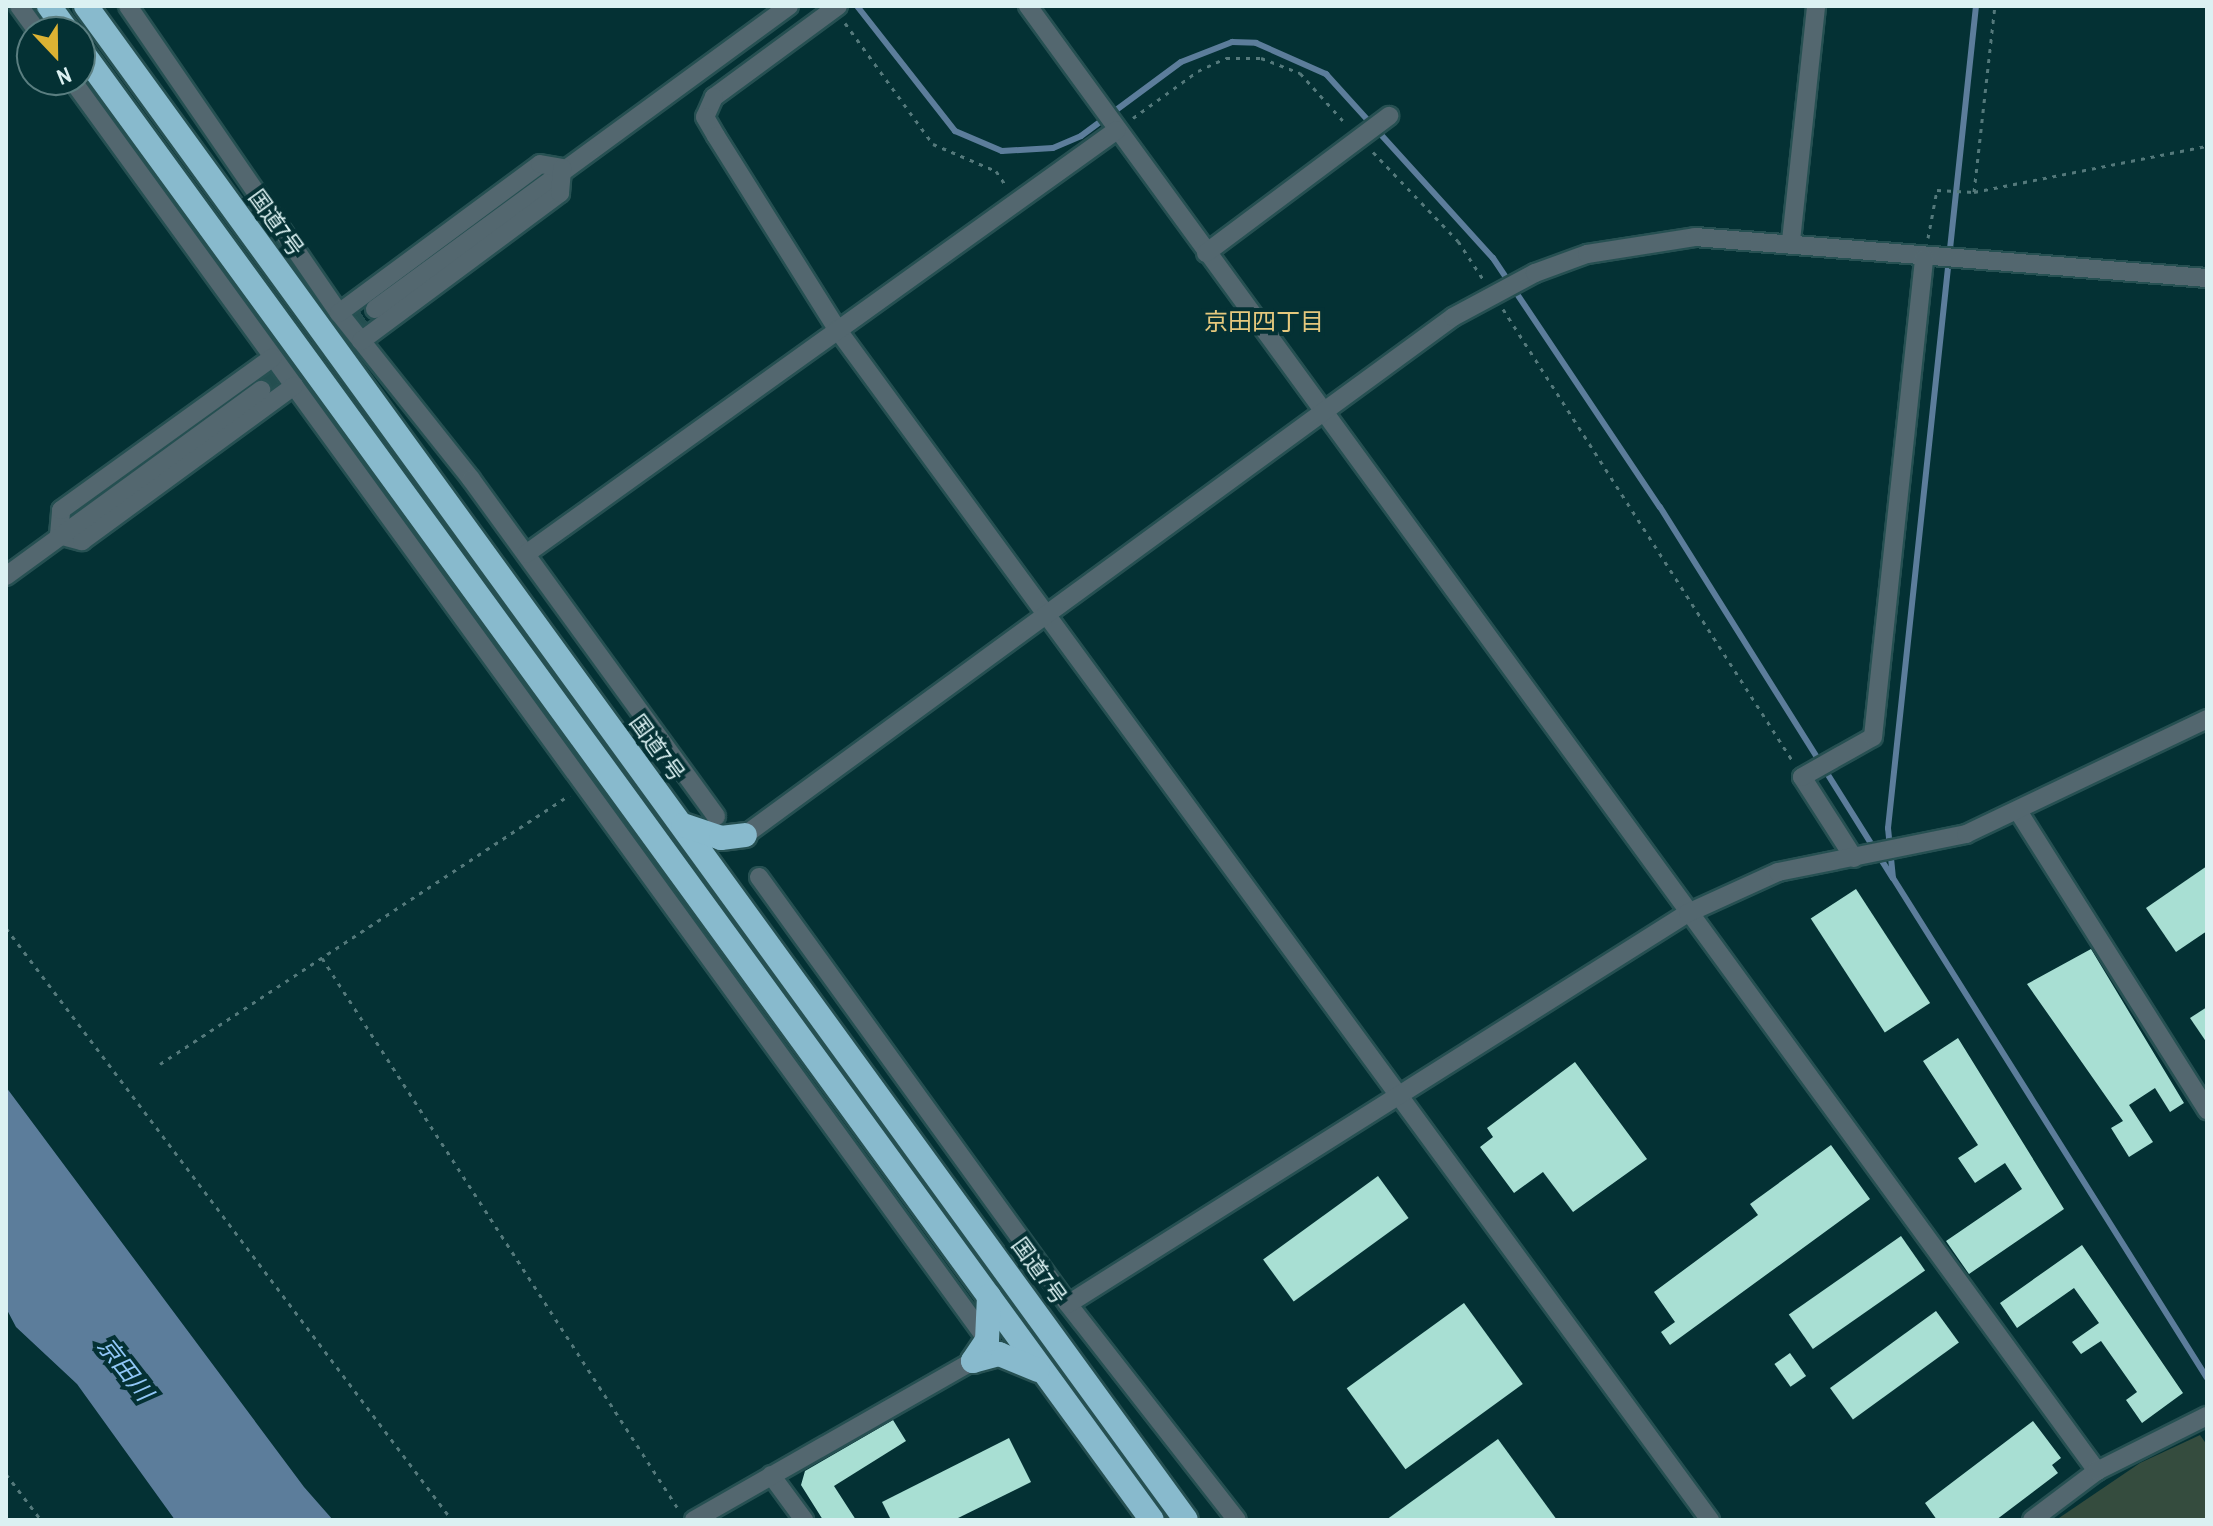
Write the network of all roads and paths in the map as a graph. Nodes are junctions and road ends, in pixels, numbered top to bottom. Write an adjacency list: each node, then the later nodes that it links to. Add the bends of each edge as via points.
1 (86, 6): 39 (highway, 国道7号)
2 (128, 6): 23 (street)
3 (789, 6): 14 (street)
4 (1028, 6): 11 (street)
5 (1816, 6): 17 (street)
6 (1995, 6): 15 (path)
7 (836, 7): 16 (path, via 933,144 996,171); 24 (street, via 714,97 705,117)
8 (96, 71): 50 (highway)
9 (84, 96): 26 (street)
10 (1389, 116): 12 (street)
11 (1117, 130): 12 (path, via 1198,71 1226,58 1261,58 1300,73); 16 (street); 18 (street)
12 (1358, 137): 18 (street); 21 (path, via 1458,241)
13 (2207, 146): 15 (path)
14 (562, 168): 22 (street); 23 (street, via 540,164); 25 (street, via 560,193)
15 (1974, 192): 19 (path, via 1937,190)
16 (1014, 200): 24 (street)
17 (1791, 241): 19 (street); 21 (street, via 1695,237 1639,244 1587,254)
18 (1206, 253): 29 (street)
19 (1940, 260): 20 (street); 35 (street, via 1873,737)
20 (2207, 278)
21 (1492, 292): 29 (street); 35 (path)
22 (375, 309)
23 (339, 313): 25 (street)
24 (837, 329): 31 (street); 33 (street)
25 (361, 341): 31 (street)
26 (273, 357): 27 (street); 30 (street, via 61,510)
27 (294, 386): 30 (street, via 82,541); 36 (street)
28 (261, 390): 30 (street)
29 (1319, 413): 33 (street); 44 (street)
30 (59, 535): 32 (street)
31 (526, 554): 38 (street)
32 (6, 576)
33 (1047, 610): 40 (street); 48 (street)
34 (2207, 719): 37 (street)
35 (1802, 777): 41 (street)
36 (584, 786): 46 (path); 52 (street)
37 (2018, 811): 41 (street, via 1917,849); 49 (street)
38 (716, 816)
39 (681, 824): 40 (highway, via 721,838); 43 (highway, 国道7号)
40 (745, 835): 43 (highway, via 730,855)
41 (1861, 857): 44 (street, via 1778,872)
42 (759, 877): 51 (street)
43 (735, 896): 65 (highway, 国道7号)
44 (1688, 913): 48 (street); 56 (street)
45 (6, 928): 60 (path)
46 (322, 958): 47 (path); 61 (path)
47 (160, 1064)
48 (1400, 1095): 51 (street); 67 (street)
49 (2207, 1110)
50 (989, 1296): 52 (highway); 54 (highway)
51 (1068, 1304): 66 (street)
52 (987, 1340): 53 (highway)
53 (973, 1361): 54 (highway, via 1018,1357); 58 (street)
54 (1047, 1376): 64 (highway)
55 (2207, 1416): 56 (street)
56 (2097, 1471): 68 (street)
57 (6, 1474): 59 (path)
58 (771, 1475): 62 (street); 63 (street)
59 (41, 1520)
60 (452, 1520)
61 (686, 1520)
62 (694, 1520)
63 (804, 1520)
64 (1152, 1520)
65 (1186, 1520)
66 (1237, 1520)
67 (1710, 1520)
68 (2032, 1520)

